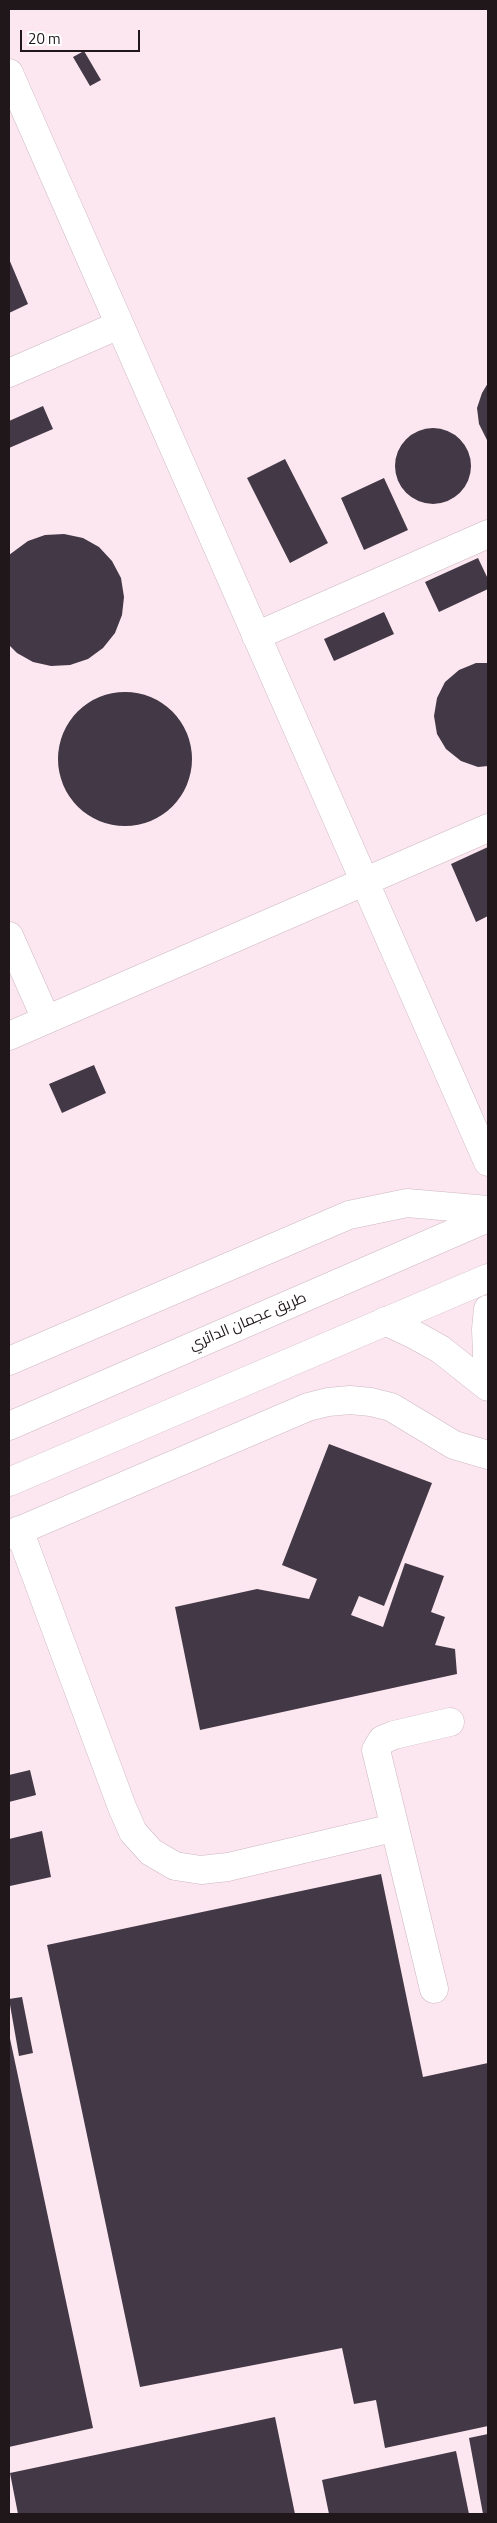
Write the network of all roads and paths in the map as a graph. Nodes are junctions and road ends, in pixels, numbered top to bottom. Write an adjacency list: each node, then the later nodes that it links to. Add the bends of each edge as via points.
1 (9, 73): 2 (main road)
2 (120, 325): 3 (main road); 5 (main road)
3 (9, 373)
4 (488, 534): 5 (main road)
5 (256, 636): 7 (main road)
6 (488, 828): 7 (main road)
7 (363, 881): 9 (main road); 11 (main road)
8 (9, 936): 9 (main road)
9 (46, 1020): 10 (main road)
10 (9, 1036)
11 (488, 1162)
12 (488, 1210): 17 (main road, via 407,1203 349,1215)
13 (488, 1218): 20 (main road, طريق عجمان الدائري)
14 (488, 1278): 16 (main road)
15 (488, 1309): 18 (main road)
16 (385, 1321): 19 (main road, via 440,1349); 22 (main road)
17 (9, 1361)
18 (488, 1380)
19 (488, 1388)
20 (9, 1426)
21 (488, 1455): 23 (main road, via 454,1445 391,1407 350,1400 328,1402 308,1407)
22 (9, 1482)
23 (14, 1532): 25 (main road, via 122,1807 133,1832 151,1852 175,1866 201,1870 228,1867)
24 (450, 1722): 25 (main road, via 394,1735 382,1740 376,1750)
25 (393, 1828): 26 (main road)
26 (434, 1989)

